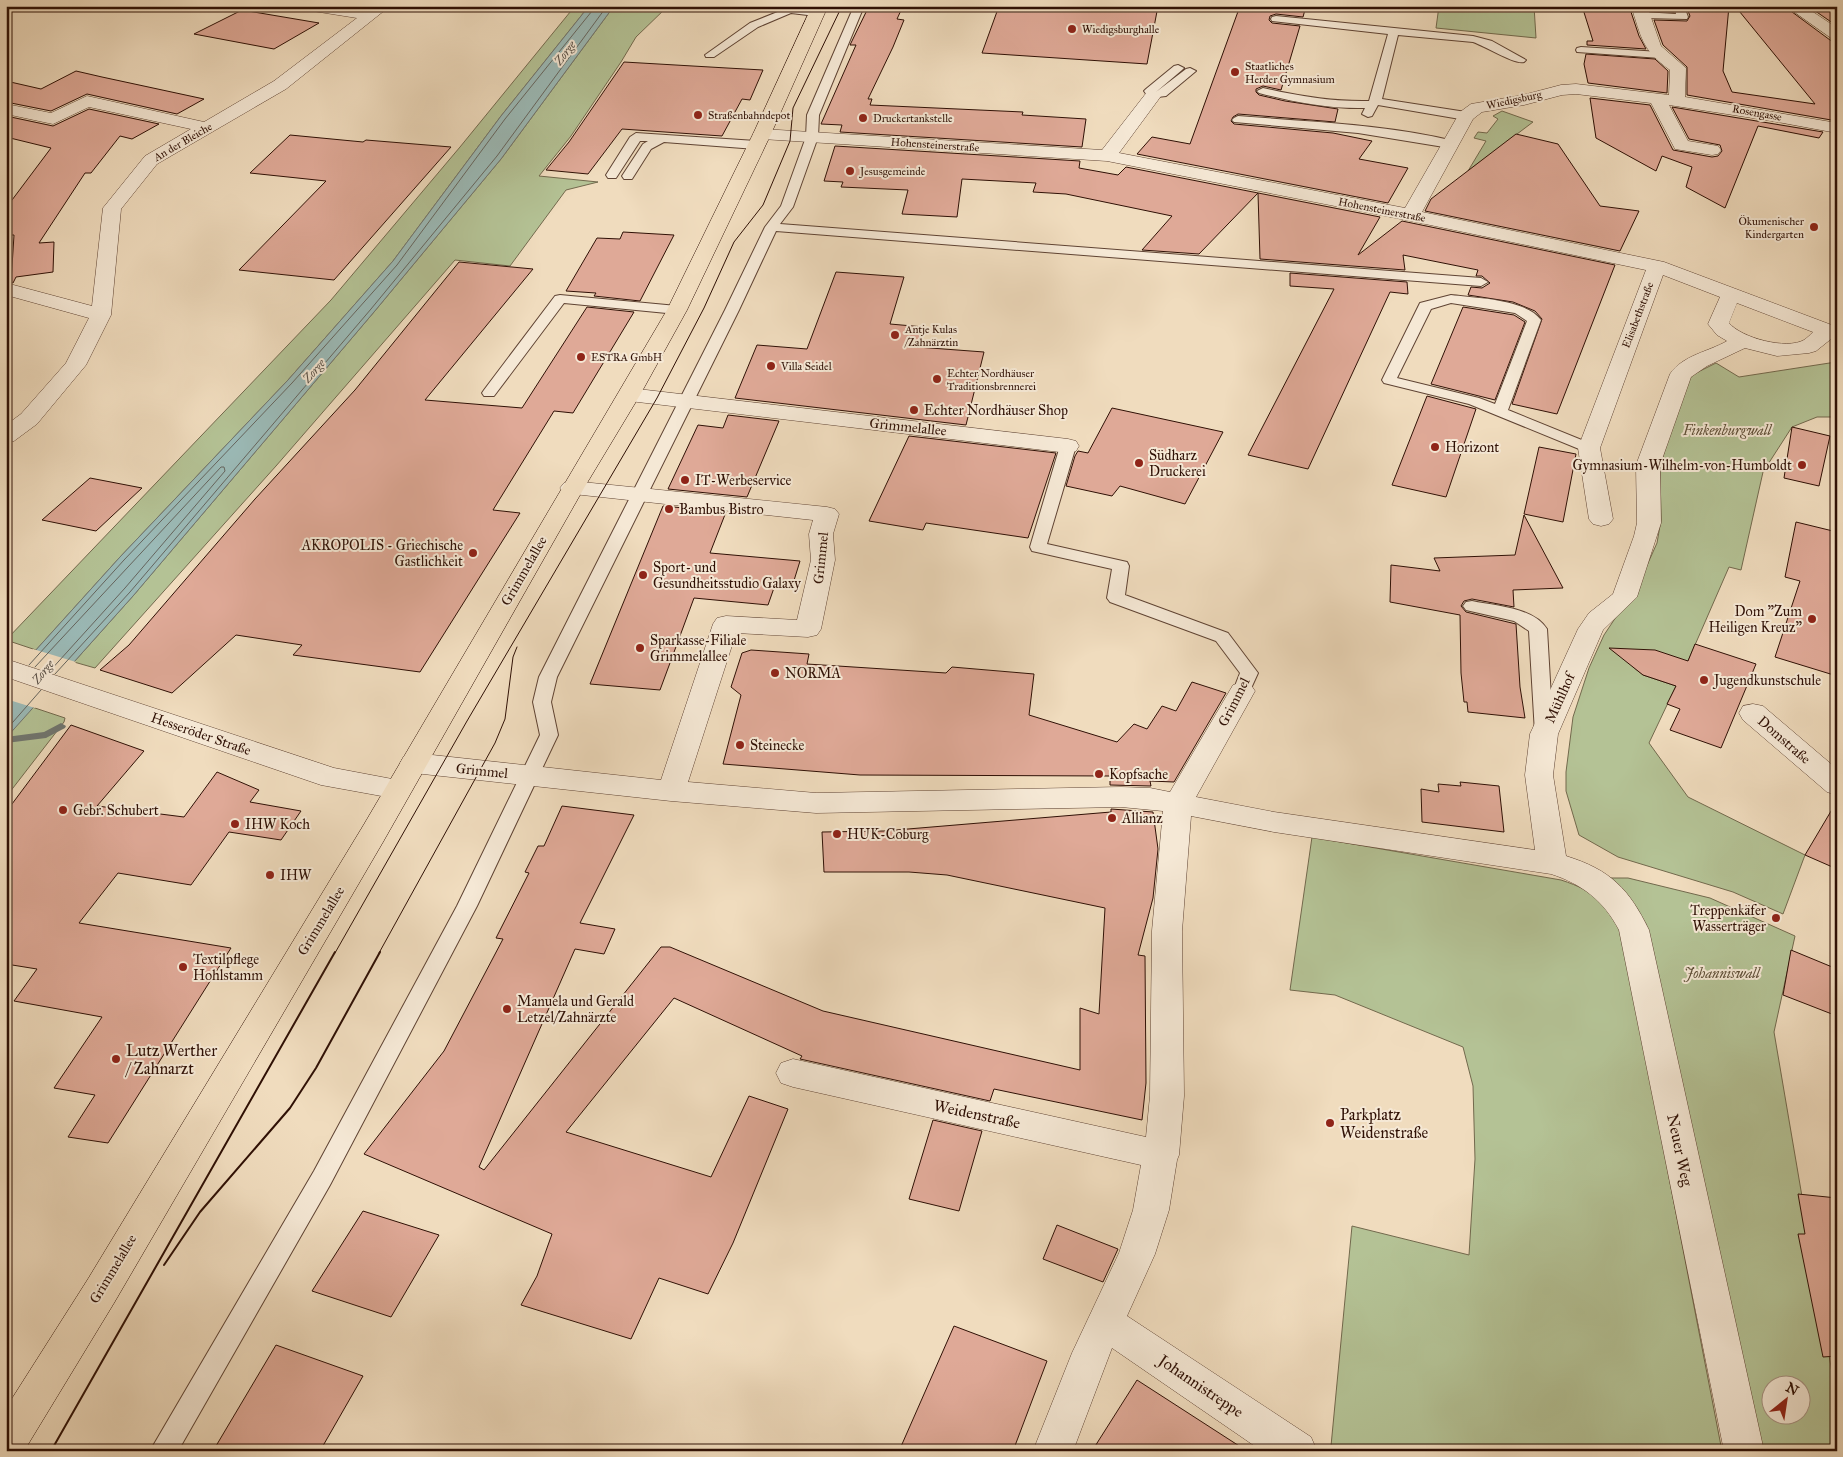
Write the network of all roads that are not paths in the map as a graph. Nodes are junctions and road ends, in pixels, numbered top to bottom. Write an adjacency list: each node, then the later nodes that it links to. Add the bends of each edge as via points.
1 (313, 6): 7 (street)
2 (858, 6): 28 (lane, via 813,115)
3 (1679, 6): 6 (lane, via 1684,17)
4 (1793, 6): 10 (street)
5 (819, 8): 13 (lane, via 790,10 754,25); 30 (main road, Grimmelallee)
6 (1641, 10): 12 (street, via 1653,47)
7 (377, 11): 25 (street, An der Bleiche, via 280,85)
8 (1276, 20): 9 (lane)
9 (1394, 32): 14 (lane, via 1481,41); 21 (lane)
10 (1837, 35)
11 (1581, 50): 12 (lane)
12 (1660, 55): 20 (street, via 1678,68)
13 (710, 56)
14 (1520, 60)
15 (1178, 68): 18 (lane, via 1150,91)
16 (1190, 71): 18 (lane, via 1162,94)
17 (1263, 91): 21 (lane, via 1344,105)
18 (1153, 96): 33 (street)
19 (1657, 98): 20 (street, Wiedigsburg); 23 (street, Wiedigsburg, via 1561,90 1477,108); 32 (street, via 1681,145)
20 (1677, 100): 26 (street, Rosengasse)
21 (1374, 102): 23 (lane); 27 (lane)
22 (6, 109): 25 (street, via 53,119 87,101)
23 (1466, 116): 31 (street)
24 (1238, 120): 27 (lane)
25 (208, 128): 43 (street, An der Bleiche, via 151,160 112,208)
26 (1837, 128)
27 (1360, 131): 31 (lane)
28 (812, 137): 30 (street, Hohensteinerstraße); 33 (street, Hohensteinerstraße); 37 (lane, via 787,207)
29 (660, 139): 30 (lane); 34 (lane, via 636,137); 35 (lane, via 647,147)
30 (759, 139): 42 (main road, Grimmelallee)
31 (1450, 144): 36 (street)
32 (1712, 150)
33 (1107, 156): 36 (street, Hohensteinerstraße)
34 (612, 175)
35 (628, 176)
36 (1411, 215): 38 (street, Hohensteinerstraße)
37 (771, 227): 39 (lane); 48 (lane)
38 (1657, 266): 41 (street, Elisabethstraße); 52 (street, Elisabethstraße)
39 (1481, 282)
40 (6, 288): 43 (street)
41 (1732, 295): 44 (street, Elisabethstraße); 45 (street, via 1718,324)
42 (677, 310): 46 (lane, via 560,299); 47 (main road, Grimmelallee)
43 (101, 315): 50 (street, An der Bleiche, via 75,365 29,419)
44 (1832, 332): 45 (street, via 1809,346 1777,350)
45 (1742, 341): 60 (street, Mühlhof, via 1699,361 1681,374 1648,465 1649,522 1624,596 1591,629)
46 (489, 393)
47 (629, 395): 48 (street, Grimmelallee); 53 (main road, Grimmelallee)
48 (686, 401): 51 (street, Grimmelallee); 54 (lane)
49 (1500, 412): 49 (lane, via 1474,401 1389,380 1425,306 1451,299 1490,304 1519,310 1534,320); 52 (lane)
50 (6, 436)
51 (1068, 446): 58 (lane, Grimmel, via 1038,547 1121,566 1116,598 1222,637 1249,673)
52 (1589, 448): 55 (street)
53 (572, 488): 54 (street, Grimmel); 61 (main road, Grimmelallee)
54 (640, 495): 62 (lane, via 574,622 542,693 549,735); 64 (street, Grimmel, via 828,514 821,534 823,560 808,629 726,624)
55 (1601, 519)
56 (1472, 606): 60 (lane, via 1520,617 1538,629)
57 (6, 668): 61 (street, Hesseröder Straße, via 331,778)
58 (1242, 691): 65 (street, Grimmel)
59 (1753, 713): 63 (street, Domstraße)
60 (1544, 734): 66 (street, Mühlhof, via 1539,775)
61 (406, 776): 62 (street, Grimmel); 70 (main road, Grimmelallee, via 101,1291)
62 (530, 776): 64 (street, Grimmel); 71 (lane, via 467,906 322,1178)
63 (1837, 785)
64 (671, 791): 65 (street, Grimmel, via 816,803 1120,797)
65 (1178, 803): 66 (street, Grimmel, via 1274,822); 68 (street, via 1167,931 1167,1096)
66 (1566, 867): 74 (street, Neuer Weg, via 1600,883 1613,894 1634,930)
67 (793, 1073): 68 (street, Weidenstraße)
68 (1162, 1155): 69 (street, via 1146,1231)
69 (1105, 1322): 72 (street); 73 (street, Johannistreppe)
70 (6, 1444)
71 (163, 1451)
72 (1053, 1451)
73 (1297, 1451)
74 (1744, 1451)

